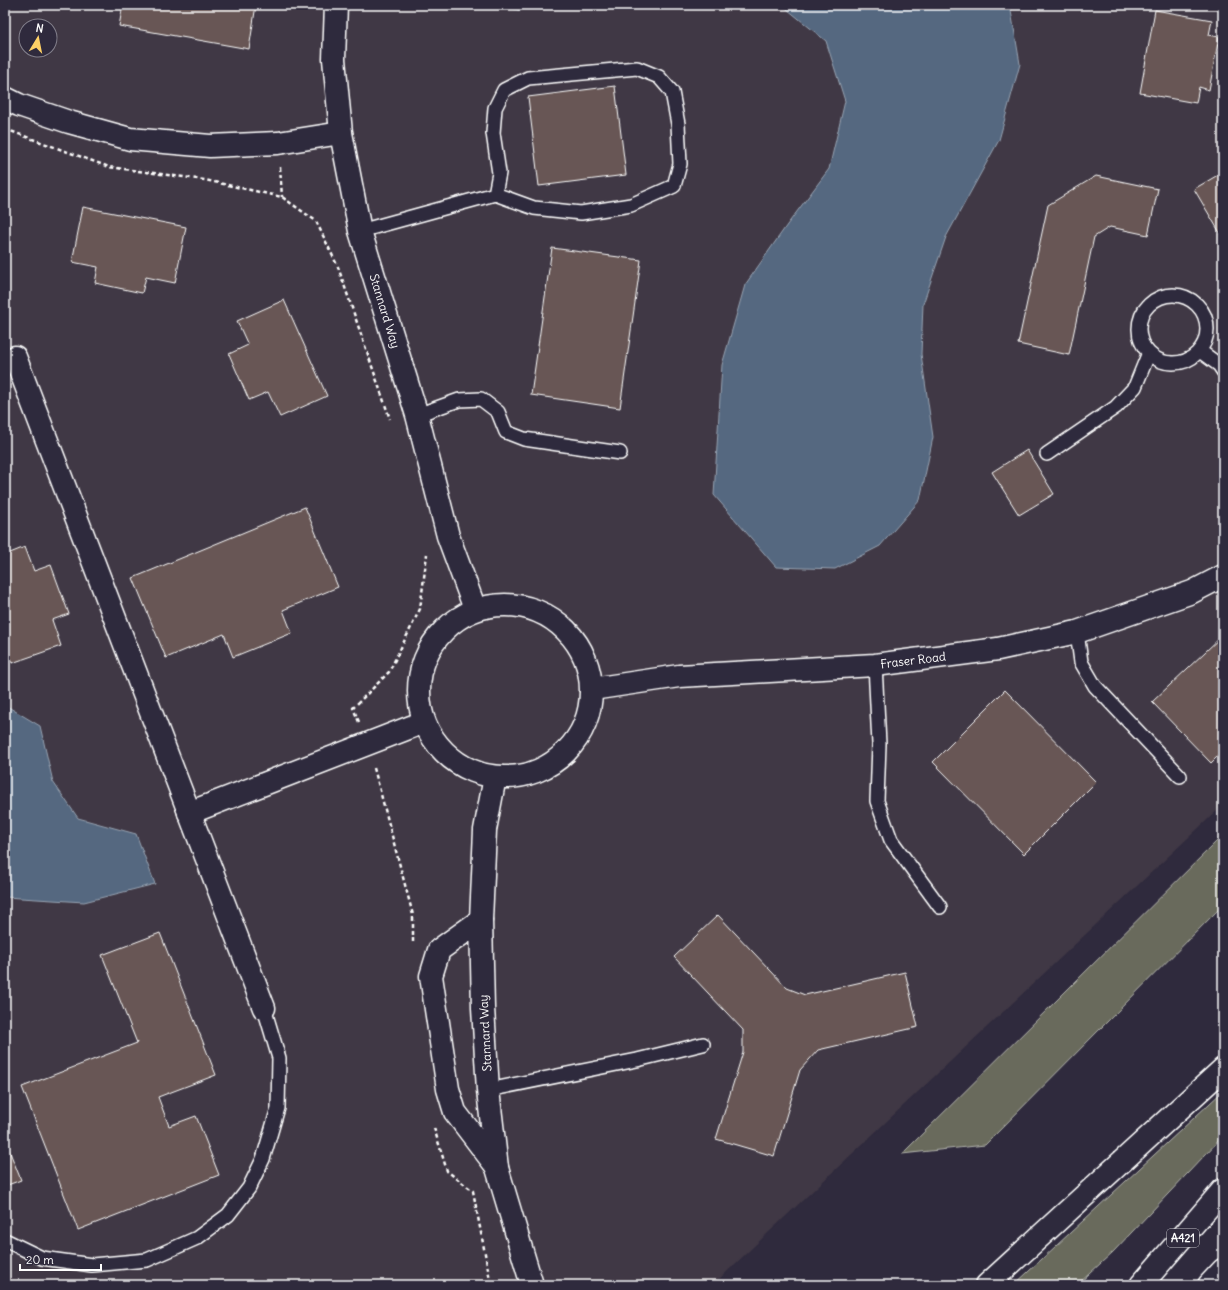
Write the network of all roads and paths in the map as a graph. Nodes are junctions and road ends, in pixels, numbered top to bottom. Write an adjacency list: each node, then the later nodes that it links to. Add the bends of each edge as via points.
1 (336, 5): 4 (main road, Stannard Way, via 334,59)
2 (5, 98): 4 (main road, via 69,122 130,139 210,146 278,143)
3 (5, 129): 12 (path, via 109,167 205,180 282,196 316,221 338,267)
4 (341, 133): 6 (main road, Stannard Way)
5 (495, 194): 5 (lane, via 534,208 581,213 632,206 674,186 680,164 678,124 672,92 659,77 637,68 528,78 504,90 495,108 493,133 499,174); 6 (lane)
6 (360, 231): 11 (main road, Stannard Way)
7 (1200, 351): 8 (lane, via 1184,362 1166,364); 8 (lane, via 1208,329 1206,316 1195,302 1178,294 1160,296 1145,307 1138,324 1139,338); 10 (lane)
8 (1148, 355): 14 (lane, via 1134,387 1116,407)
9 (15, 356): 25 (main road)
10 (1223, 371)
11 (417, 415): 13 (lane, via 459,400 481,399 498,412 506,432 524,440); 17 (main road, Stannard Way, via 448,536)
12 (391, 423)
13 (620, 453)
14 (1047, 454)
15 (427, 549): 22 (path, via 420,608 389,672 353,708)
16 (1223, 576): 18 (main road, Fraser Road, via 1192,592)
17 (475, 609): 20 (main road, via 509,604 544,613 570,632 586,659); 21 (main road, via 445,628 427,652 418,687)
18 (1076, 632): 19 (main road, Fraser Road, via 998,649); 23 (lane, via 1081,662 1095,686)
19 (875, 665): 20 (main road, Fraser Road, via 678,676); 26 (lane, via 879,744 877,801 891,840)
20 (592, 689): 24 (main road, via 589,715 572,746 552,764 528,775)
21 (424, 722): 22 (main road); 24 (main road, via 437,745 462,766)
22 (368, 745): 25 (main road); 28 (path, via 413,915)
23 (1180, 776)
24 (495, 777): 27 (main road, Stannard Way, via 485,830)
25 (189, 813): 29 (main road)
26 (940, 906)
27 (481, 920): 32 (main road, Stannard Way); 34 (main road, via 439,950 431,976 448,1089 455,1112)
28 (413, 945)
29 (264, 1008): 36 (lane, via 279,1058 278,1108 263,1159 249,1188 228,1215 197,1238 147,1260 92,1265 42,1258)
30 (703, 1044): 32 (lane)
31 (1223, 1069): 40 (main road)
32 (488, 1090): 34 (main road, Stannard Way)
33 (434, 1121): 38 (path, via 447,1171 474,1191)
34 (498, 1168): 39 (main road, Stannard Way)
35 (1223, 1190): 41 (main road, A421)
36 (5, 1240)
37 (1223, 1270): 42 (main road)
38 (491, 1285)
39 (532, 1285)
40 (987, 1285)
41 (1141, 1285)
42 (1209, 1285)

